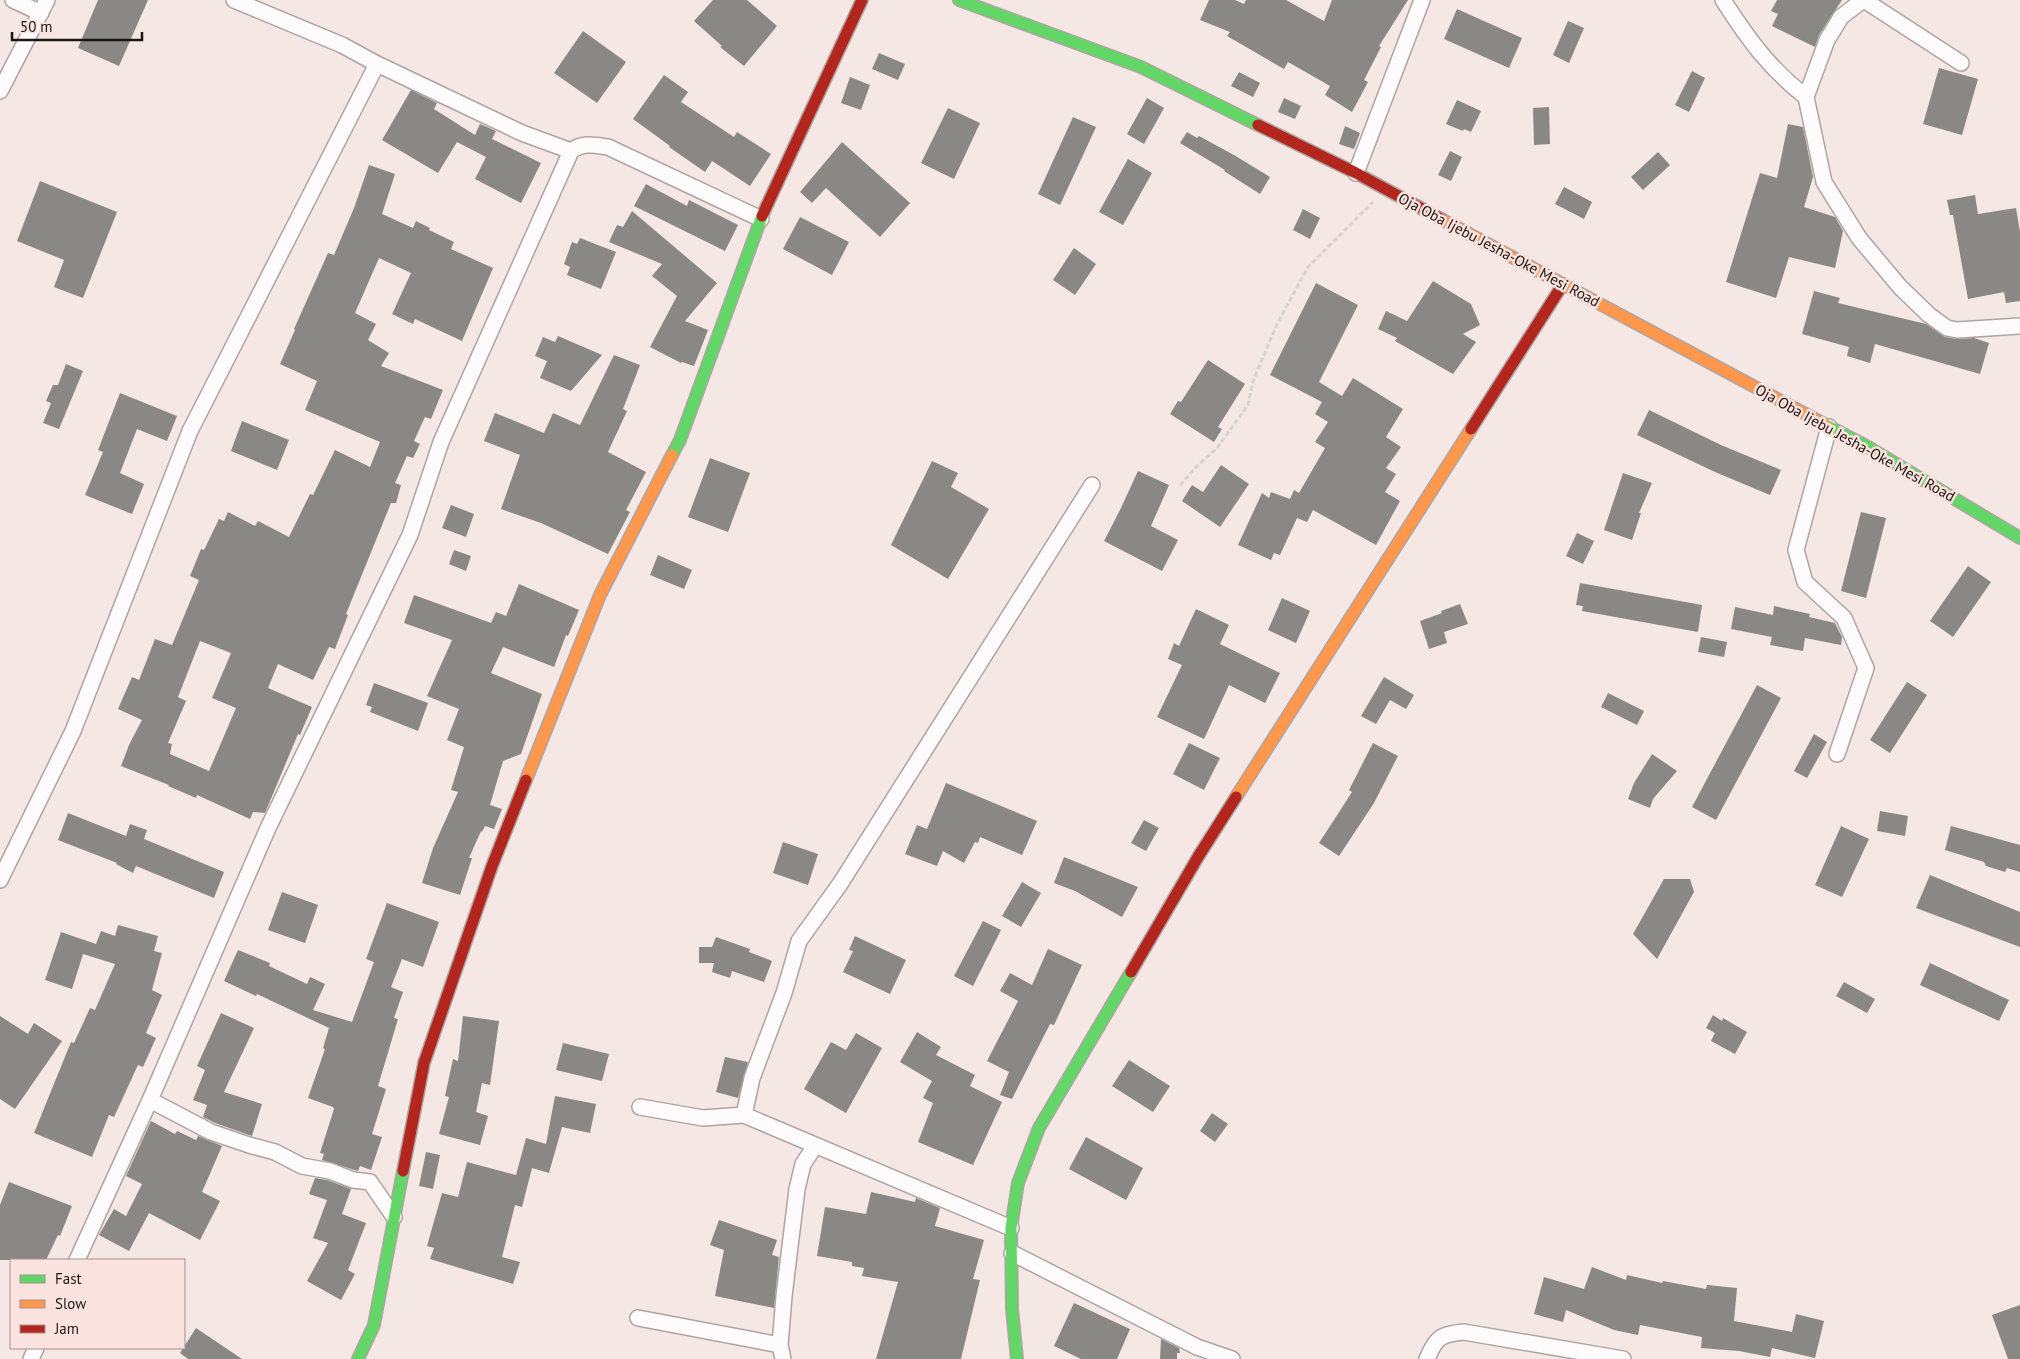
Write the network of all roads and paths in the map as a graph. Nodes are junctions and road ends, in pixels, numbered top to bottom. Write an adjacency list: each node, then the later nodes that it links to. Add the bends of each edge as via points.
1 (14, 0): 8 (street)
2 (234, 0): 10 (street, via 342,45)
3 (862, 0): 16 (street)
4 (959, 0): 14 (street, Oja Oba Ijebu Jesha-Oke Mesi Road, via 1141,68)
5 (1422, 0): 14 (street)
6 (1723, 0): 12 (street, via 1765,59)
7 (1863, 0): 9 (street); 12 (street, via 1841,17 1827,40)
8 (44, 6): 11 (street)
9 (1961, 63)
10 (377, 64): 13 (street, via 513,129); 24 (street, via 190,431 73,731)
11 (0, 91)
12 (1806, 97): 18 (street, via 1821,172 1830,194 1859,238 1900,287 1947,328 1971,331)
13 (571, 151): 16 (street, via 589,144 608,146); 25 (street, via 441,442 410,536 268,828)
14 (1356, 173): 15 (street, Oja Oba Ijebu Jesha-Oke Mesi Road)
15 (1386, 189): 17 (street, Oja Oba Ijebu Jesha-Oke Mesi Road); 21 (path, via 1308,267 1277,324 1253,381 1248,405 1217,448)
16 (761, 219): 29 (street, via 680,440 600,596 492,866 424,1062)
17 (1563, 284): 19 (street, Oja Oba Ijebu Jesha-Oke Mesi Road); 30 (street, via 1198,858 1044,1120 1018,1183)
18 (2020, 326)
19 (1829, 427): 22 (street, Oja Oba Ijebu Jesha-Oke Mesi Road); 23 (street, via 1796,550 1805,582 1844,618 1866,668)
20 (1092, 485): 27 (street, via 840,884 799,940 784,993 752,1078)
21 (1180, 485)
22 (2020, 538)
23 (1837, 754)
24 (0, 880)
25 (150, 1100): 29 (street, via 211,1132 275,1152 302,1166 370,1182); 32 (street)
26 (640, 1107): 27 (street, via 703,1118)
27 (744, 1115): 28 (street)
28 (815, 1146): 30 (street); 34 (street, via 803,1164 797,1189)
29 (394, 1217): 35 (street, via 374,1324)
30 (1011, 1228): 31 (street)
31 (1012, 1253): 36 (street, via 1012,1309); 37 (street, via 1197,1347)
32 (77, 1259)
33 (638, 1318): 34 (street)
34 (781, 1352)
35 (358, 1359)
36 (1017, 1359)
37 (1232, 1359)
38 (1427, 1359): 39 (street, via 1439,1338 1464,1332)
39 (1623, 1359)

